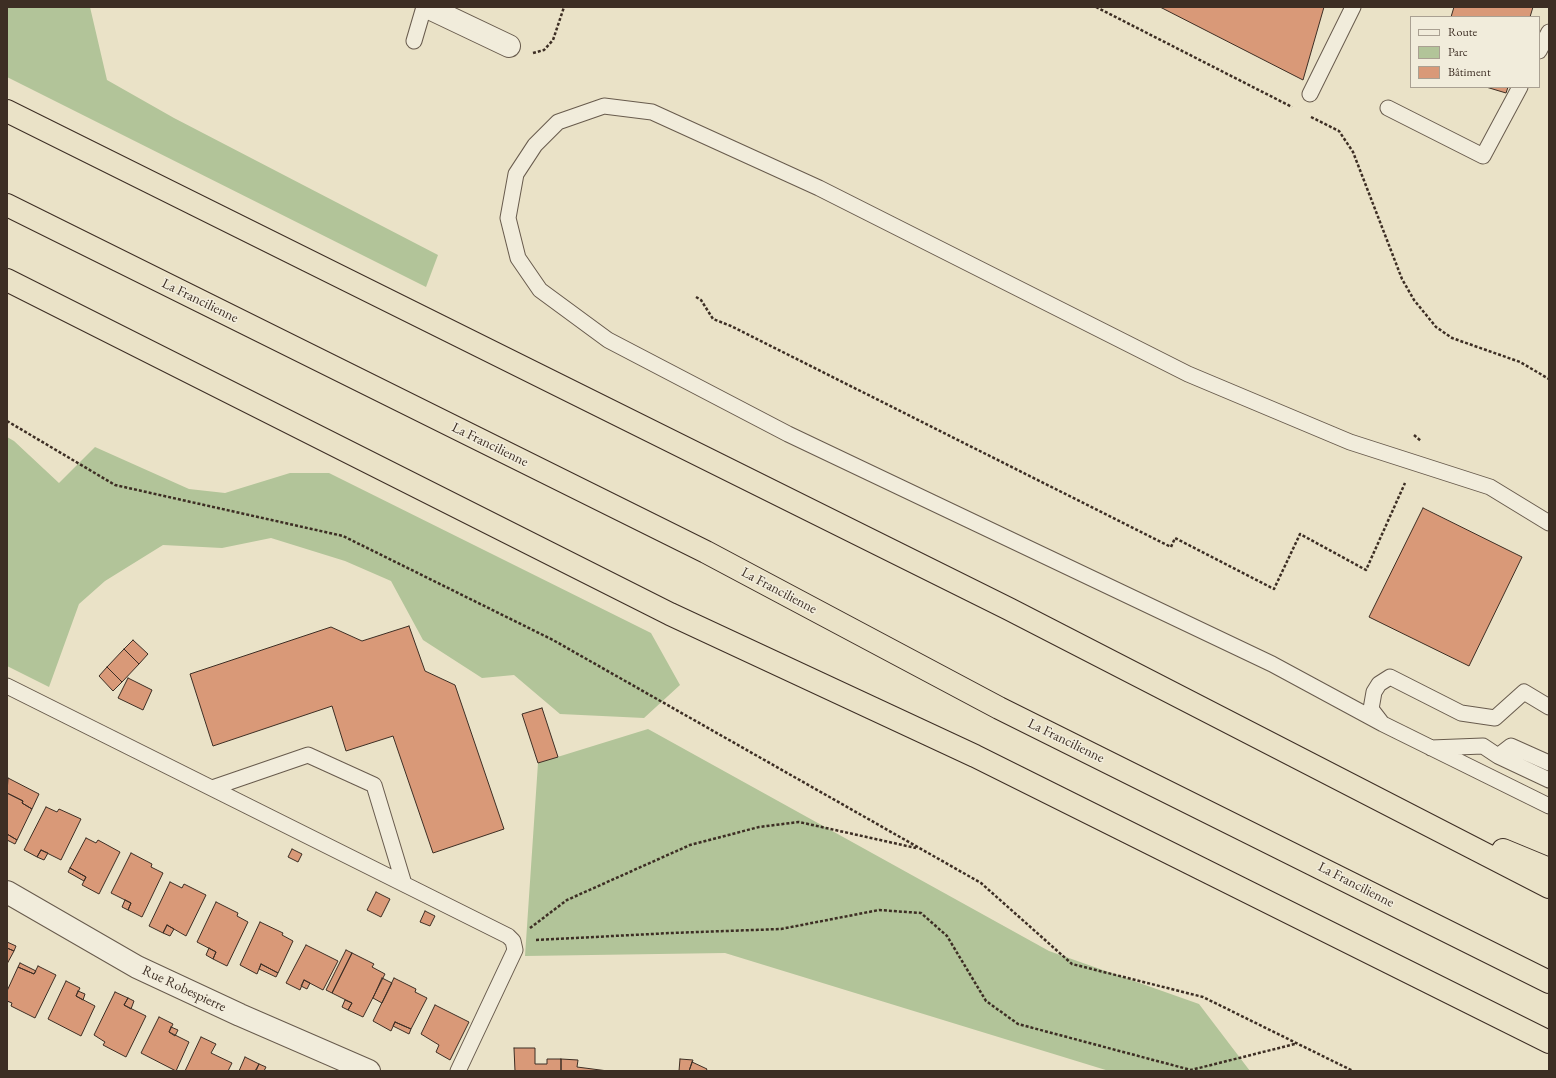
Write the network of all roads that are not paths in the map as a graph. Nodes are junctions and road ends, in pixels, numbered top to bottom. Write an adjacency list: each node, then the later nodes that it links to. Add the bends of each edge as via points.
1 (424, 7): 5 (lane)
2 (428, 7): 6 (street)
3 (1353, 7): 9 (lane)
4 (1549, 32): 7 (lane)
5 (414, 41)
6 (509, 46)
7 (1540, 49)
8 (1519, 88): 10 (lane, via 1483,156)
9 (1310, 94)
10 (1388, 108)
11 (7, 111): 24 (highway, via 1009,609)
12 (7, 205): 29 (highway, La Francilienne, via 699,549 999,708)
13 (7, 280): 30 (highway, via 670,614 975,756)
14 (1549, 523): 17 (lane, via 1490,487 1350,442 1188,374 819,188 652,112 604,106 558,122 535,145 516,174 508,218 518,258 540,290 608,340 788,434 1279,667)
15 (7, 686): 22 (lane)
16 (1549, 706): 17 (lane, via 1524,692 1495,718 1461,713 1390,677 1379,684 1374,692 1371,710)
17 (1383, 724): 18 (lane)
18 (1429, 747): 19 (lane, via 1483,746); 23 (lane)
19 (1498, 756): 20 (lane, via 1510,746); 21 (lane)
20 (1549, 763)
21 (1549, 780)
22 (212, 788): 26 (lane); 26 (lane, via 308,755 374,784)
23 (1549, 806)
24 (1411, 817): 25 (highway); 27 (highway)
25 (1549, 869)
26 (404, 884): 32 (lane, via 508,936 513,941 515,950)
27 (1549, 887)
28 (7, 892): 31 (street, Rue Robespierre, via 137,967)
29 (1549, 982)
30 (1549, 1042)
31 (369, 1071)
32 (458, 1071)

